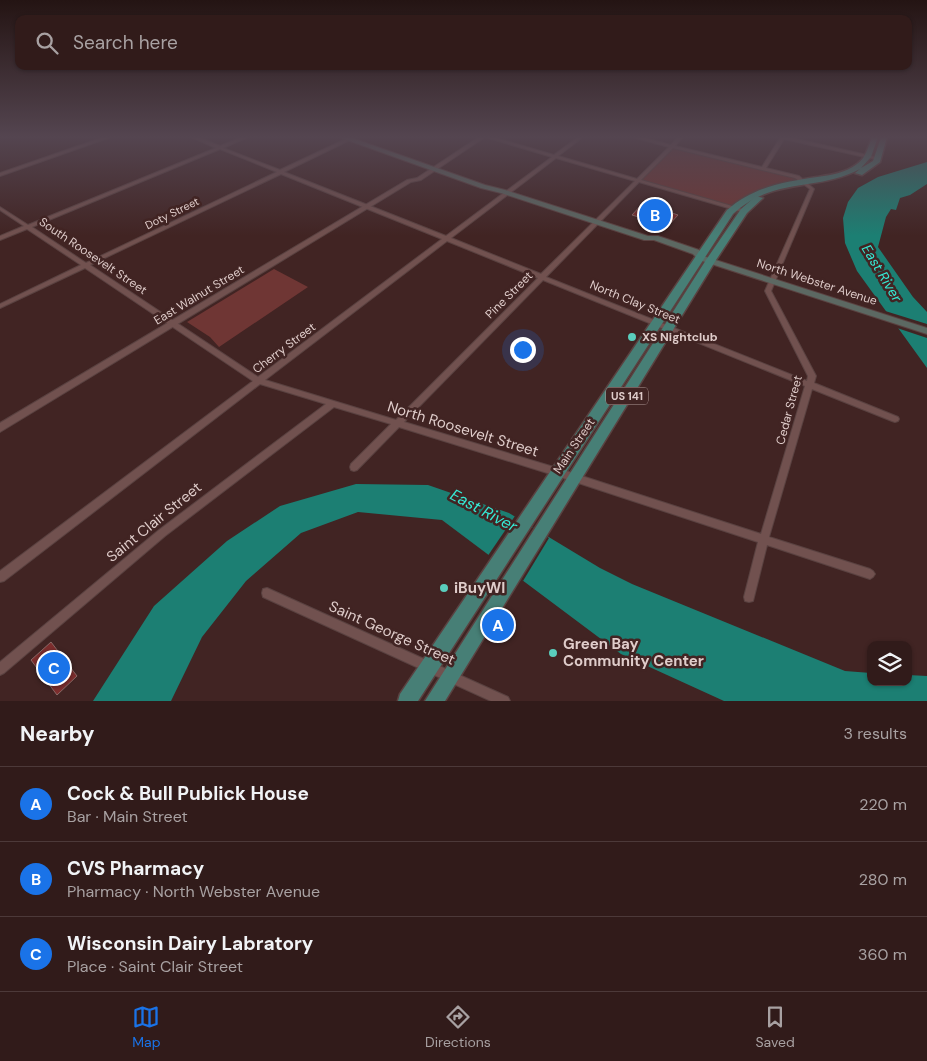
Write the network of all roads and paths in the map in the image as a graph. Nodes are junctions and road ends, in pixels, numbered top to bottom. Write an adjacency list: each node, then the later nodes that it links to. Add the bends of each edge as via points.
1 (15, 170): 14 (street)
2 (167, 170): 23 (street)
3 (274, 170): 13 (street, North Clay Street)
4 (285, 170): 13 (street, Doty Street)
5 (429, 170): 18 (street, East Walnut Street)
6 (437, 170): 17 (main road, North Webster Avenue)
7 (537, 170): 17 (street, Cherry Street)
8 (599, 170): 15 (street)
9 (649, 170): 15 (street, Pine Street)
10 (765, 170): 16 (street)
11 (852, 170): 16 (main road, Main Street / US 141)
12 (864, 170): 16 (main road, Main Street / US 141, via 854,175)
13 (280, 172): 18 (street, North Clay Street); 27 (street, Doty Street)
14 (0, 175)
15 (638, 181): 20 (street); 22 (street, Pine Street)
16 (807, 183): 20 (main road, Main Street / US 141, via 762,190); 21 (main road, Main Street / US 141, via 770,193 753,201); 29 (street, Cedar Street, via 812,191)
17 (506, 192): 22 (main road, North Webster Avenue); 25 (street, Cherry Street)
18 (367, 207): 25 (street, North Clay Street); 32 (street, East Walnut Street)
19 (0, 208): 23 (street, South Roosevelt Street)
20 (734, 208): 21 (street); 26 (main road, Main Street / US 141)
21 (744, 211): 26 (main road, Main Street / US 141)
22 (597, 222): 26 (main road, North Webster Avenue); 28 (street, Pine Street)
23 (28, 226): 24 (street); 27 (street, South Roosevelt Street)
24 (0, 238)
25 (447, 239): 28 (street, North Clay Street); 35 (street, Cherry Street)
26 (705, 259): 29 (main road, North Webster Avenue); 31 (main road, Main Street / US 141); 33 (main road, Main Street / US 141)
27 (86, 265): 30 (street, Doty Street); 32 (street, South Roosevelt Street)
28 (543, 277): 31 (street, North Clay Street); 39 (street, Pine Street)
29 (772, 280): 34 (main road, North Webster Avenue); 36 (street, Cedar Street, via 768,291 812,376)
30 (0, 306)
31 (657, 322): 33 (street, North Clay Street); 42 (main road, Main Street / US 141)
32 (173, 323): 35 (street, North Roosevelt Street); 40 (street, East Walnut Street)
33 (670, 328): 36 (street, North Clay Street); 43 (main road, Main Street / US 141)
34 (927, 331)
35 (259, 381): 37 (street, North Roosevelt Street); 46 (street, Cherry Street)
36 (810, 384): 38 (street, North Clay Street); 44 (street, Cedar Street)
37 (332, 404): 39 (street, North Roosevelt Street); 50 (street, Saint Clair Street, via 162,533)
38 (895, 419)
39 (398, 424): 41 (street, Pine Street); 42 (street, North Roosevelt Street)
40 (0, 428)
41 (354, 468)
42 (557, 472): 43 (street, North Roosevelt Street); 49 (main road, Main Street / US 141)
43 (575, 478): 44 (street, North Roosevelt Street); 51 (main road, Main Street / US 141)
44 (764, 538): 45 (street, North Roosevelt Street); 48 (street, Cedar Street)
45 (870, 574)
46 (0, 577)
47 (267, 593): 49 (street, Saint George Street)
48 (749, 597)
49 (430, 666): 51 (street, Saint George Street); 52 (main road, Main Street / US 141)
50 (0, 669)
51 (450, 675): 53 (main road, Main Street / US 141); 54 (street, Saint George Street)
52 (407, 701)
53 (434, 701)
54 (504, 701)

